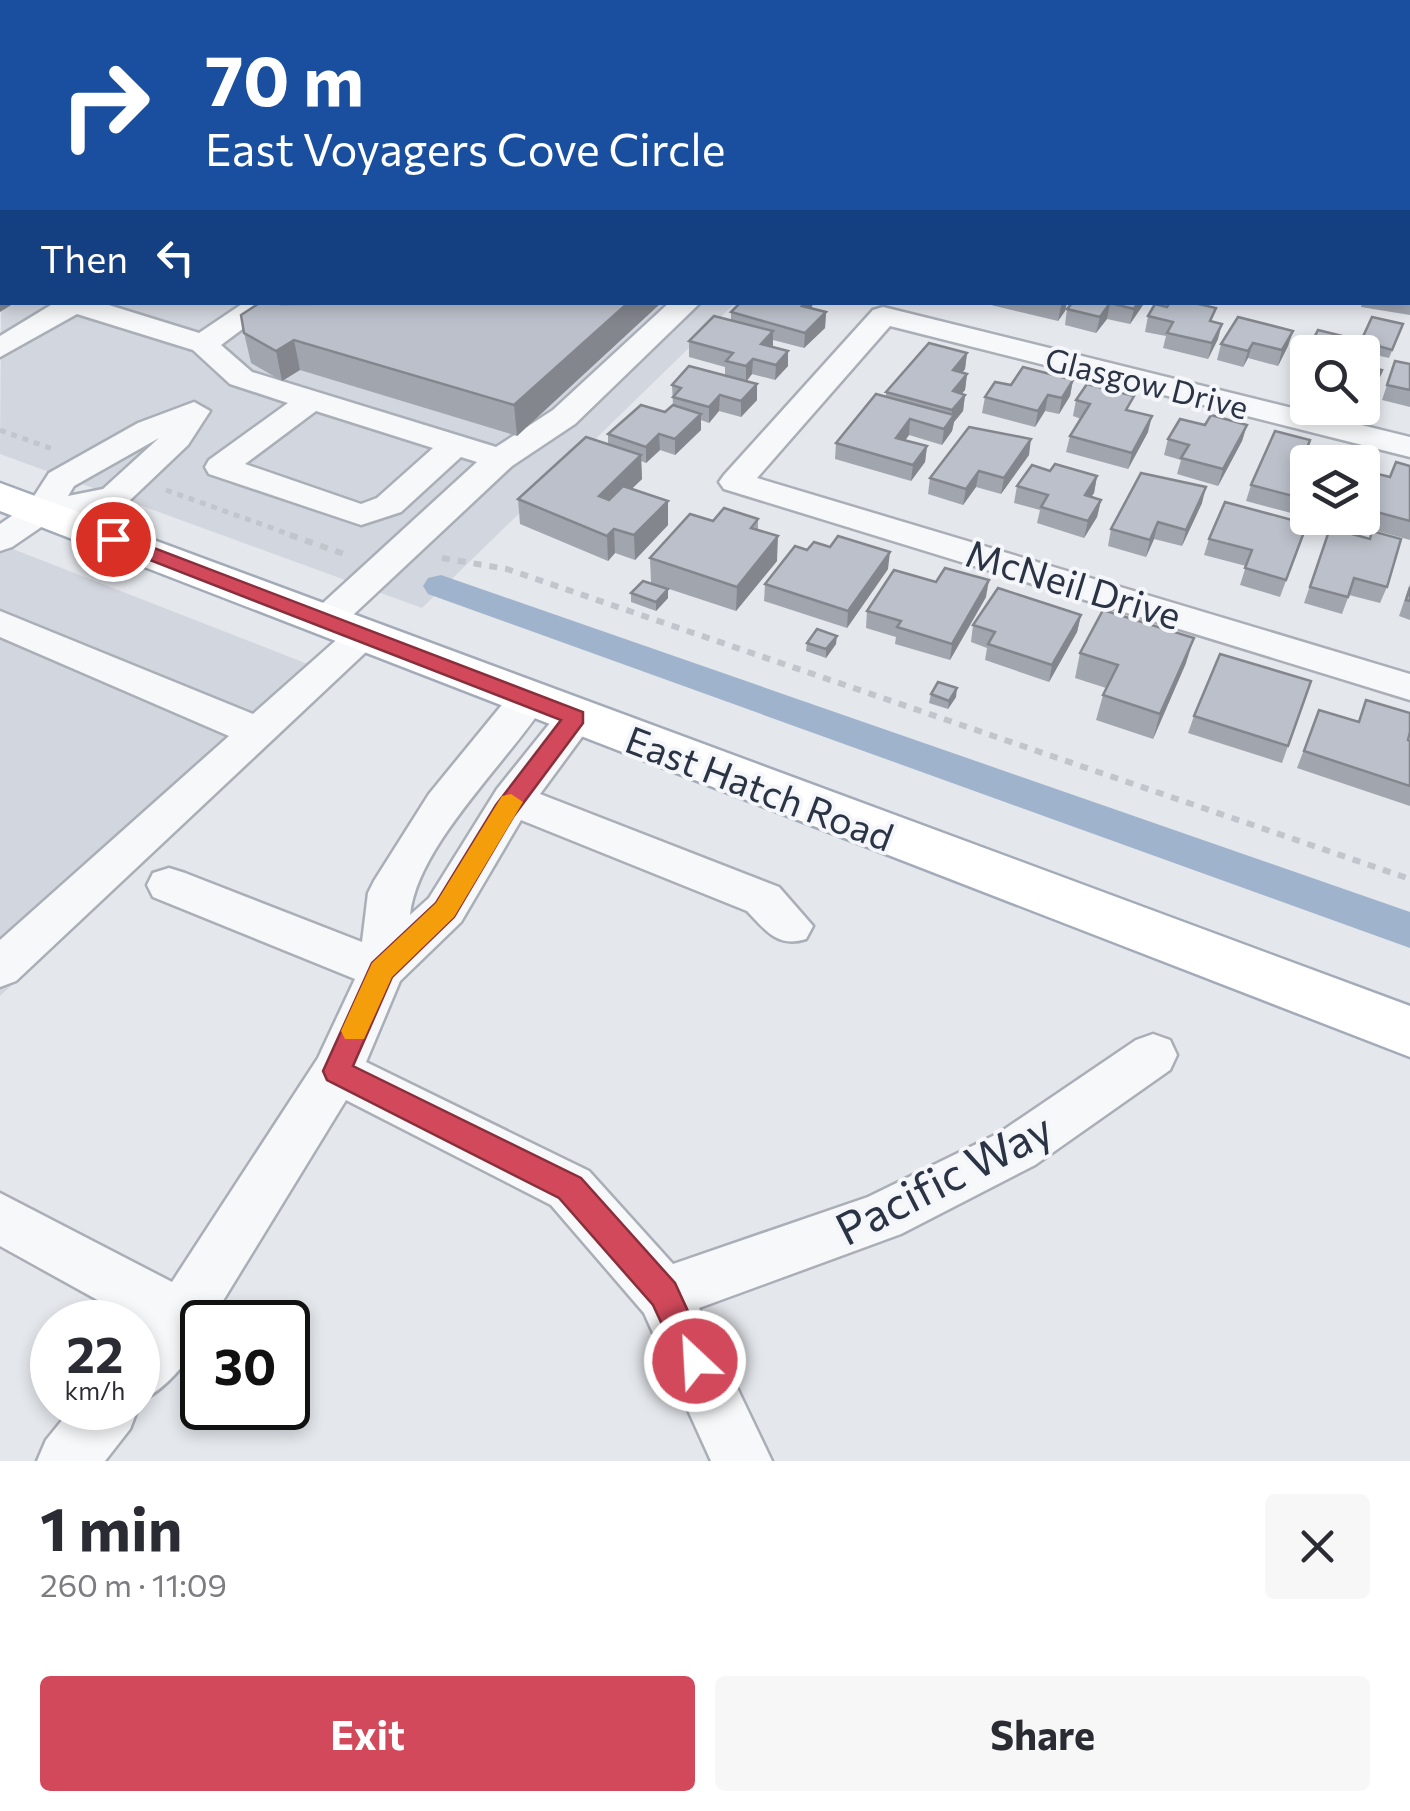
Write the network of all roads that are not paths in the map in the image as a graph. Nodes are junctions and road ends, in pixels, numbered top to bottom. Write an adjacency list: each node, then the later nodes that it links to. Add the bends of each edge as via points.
1 (72, 305): 7 (street)
2 (90, 305): 5 (street)
3 (261, 305): 6 (street)
4 (683, 305): 12 (street, via 564,417)
5 (119, 309): 6 (street)
6 (203, 344): 8 (street)
7 (0, 348)
8 (241, 378): 9 (street); 15 (street, via 194,411 177,438 114,496)
9 (311, 400): 10 (street); 10 (street, via 221,467 361,515 389,504)
10 (456, 445): 12 (street)
11 (1410, 447): 13 (street, Glasgow Drive, via 883,316)
12 (500, 459): 18 (street)
13 (736, 482): 19 (street, McNeil Drive)
14 (0, 496): 15 (main road, East Hatch Road)
15 (42, 511): 16 (street); 18 (main road, East Hatch Road)
16 (0, 540)
17 (0, 623): 21 (street)
18 (344, 628): 20 (main road, East Hatch Road); 21 (street)
19 (1410, 687)
20 (552, 708): 22 (street); 26 (street, via 444,806 390,893); 27 (main road, East Hatch Road)
21 (258, 732): 25 (street)
22 (512, 800): 24 (street, via 763,899); 26 (street, via 445,910)
23 (170, 885): 26 (street)
24 (790, 926)
25 (0, 968)
26 (382, 970): 29 (street)
27 (1410, 1032)
28 (1154, 1056): 31 (street, Pacific Way, via 1017,1149 882,1217)
29 (337, 1071): 31 (street, via 570,1188); 32 (street)
30 (0, 1218): 33 (street)
31 (664, 1294): 38 (street)
32 (193, 1300)
33 (180, 1316)
34 (180, 1320): 35 (street)
35 (160, 1344)
36 (92, 1430): 37 (street)
37 (66, 1461)
38 (742, 1461)

